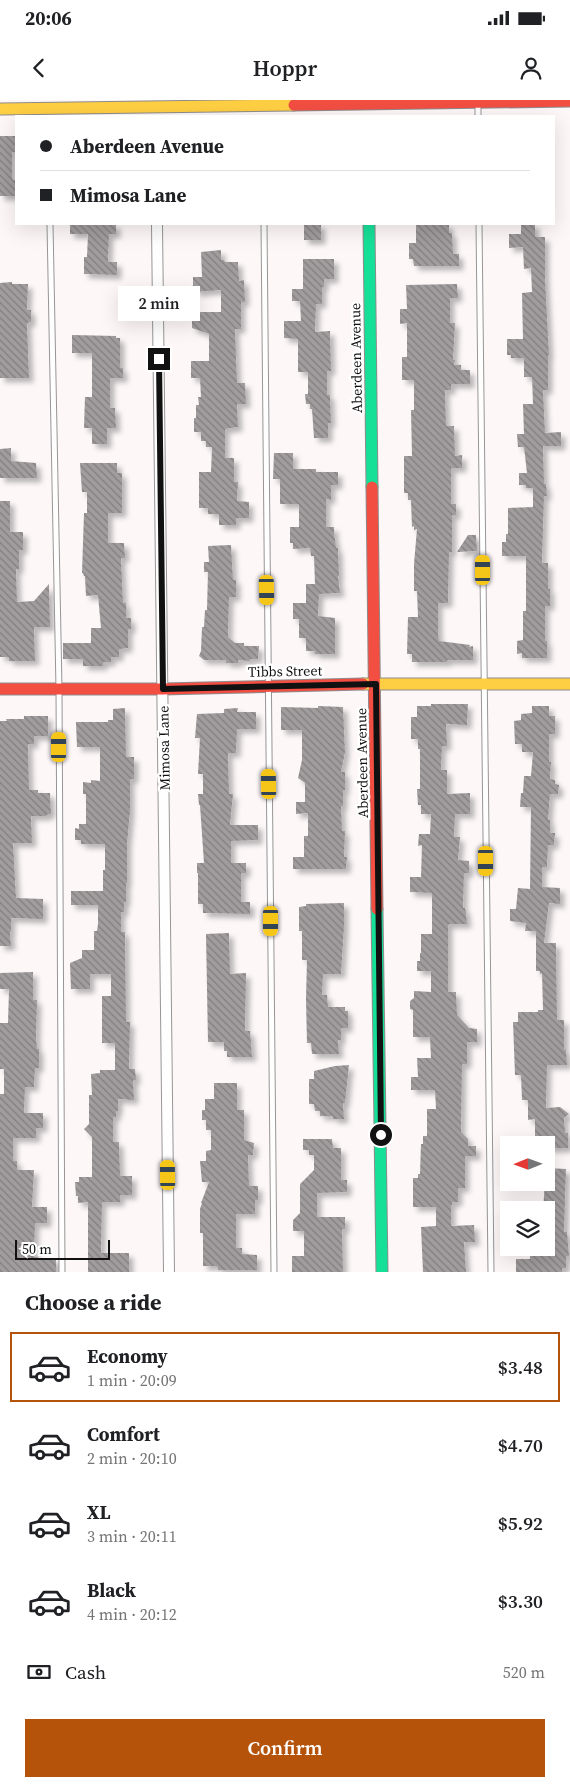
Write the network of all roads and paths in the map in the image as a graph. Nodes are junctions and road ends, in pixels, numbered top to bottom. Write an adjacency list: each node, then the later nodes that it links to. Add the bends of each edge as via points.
1 (570, 100): 2 (street)
2 (478, 101): 3 (street); 9 (lane)
3 (367, 102): 4 (street); 8 (street)
4 (263, 105): 6 (street)
5 (48, 108): 6 (street); 7 (street)
6 (156, 108)
7 (0, 109)
8 (367, 115)
9 (478, 115)
10 (50, 225): 20 (lane)
11 (157, 225): 21 (street, Mimosa Lane)
12 (264, 225): 18 (lane)
13 (369, 225): 15 (street, Aberdeen Avenue)
14 (479, 225): 17 (lane)
15 (376, 684): 17 (street, Tibbs Street); 18 (street, Tibbs Street); 25 (street, Aberdeen Avenue)
16 (570, 684): 17 (street, Tibbs Street)
17 (484, 685): 26 (lane)
18 (268, 686): 21 (street, Tibbs Street); 24 (lane)
19 (0, 689): 20 (street, Tibbs Street)
20 (59, 689): 21 (street, Tibbs Street); 22 (lane)
21 (163, 689): 23 (street, Mimosa Lane)
22 (62, 1272)
23 (169, 1272)
24 (274, 1272)
25 (382, 1272)
26 (490, 1272)

